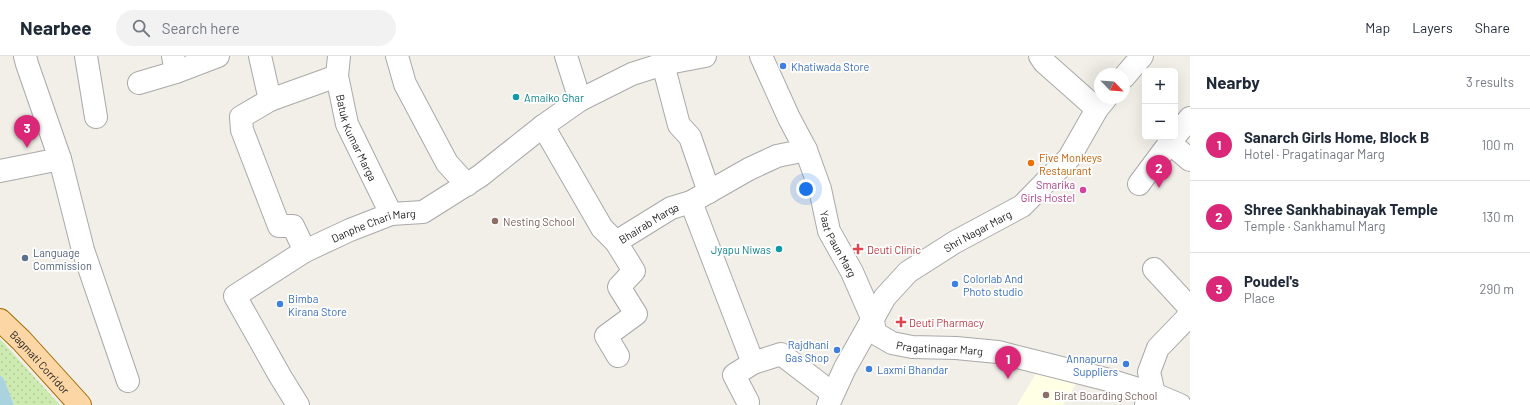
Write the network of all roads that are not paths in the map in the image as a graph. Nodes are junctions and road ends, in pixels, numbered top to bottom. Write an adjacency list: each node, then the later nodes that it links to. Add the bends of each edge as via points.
1 (25, 56): 27 (street)
2 (86, 56): 20 (street)
3 (218, 56): 11 (street)
4 (260, 56): 17 (street)
5 (397, 56): 31 (street, via 405,84 447,163)
6 (566, 56): 18 (street)
7 (705, 56): 12 (street, Danphe Chari Marg)
8 (761, 56): 26 (street, Yaat Paun Marg)
9 (1040, 56): 16 (street, via 1044,62)
10 (1142, 56): 14 (street)
11 (174, 64): 15 (street)
12 (663, 64): 18 (street, Danphe Chari Marg, via 632,74); 32 (street, via 679,125 690,137)
13 (338, 66): 17 (street); 33 (street, Batuk Kumar Marga, via 347,124)
14 (1130, 70)
15 (139, 82)
16 (1094, 97)
17 (270, 100): 35 (street, via 241,117 242,130 279,226 293,226)
18 (580, 100): 22 (street, Danphe Chari Marg)
19 (1101, 104): 39 (street, Shri Nagar Marg, via 1069,158 1022,206 955,242 908,272 885,297)
20 (96, 116)
21 (1190, 118): 23 (street)
22 (543, 126): 31 (street, Danphe Chari Marg); 34 (street, Bhairab Marga, via 602,228)
23 (1178, 133)
24 (1172, 140): 30 (street)
25 (1174, 140): 28 (street)
26 (806, 150): 32 (street, Bhairab Marga, via 777,156 748,169); 39 (street, Yaat Paun Marg, via 820,189 829,231 852,272)
27 (60, 159): 29 (street); 42 (street, via 83,250)
28 (1190, 160)
29 (0, 171)
30 (1139, 184)
31 (467, 185): 33 (street, Danphe Chari Marg, via 423,212)
32 (700, 197): 34 (street, Bhairab Marga, via 671,208); 41 (street)
33 (391, 214): 35 (street, Danphe Chari Marg)
34 (616, 242): 40 (street, via 634,271 619,287 636,314 606,336)
35 (305, 251): 47 (street, Danphe Chari Marg, via 235,296)
36 (1154, 269): 37 (street)
37 (1189, 316): 44 (street, via 1158,348 1149,372)
38 (0, 320): 46 (main road, Bagmati Corridor)
39 (873, 320): 43 (street, Shri Nagar Marg); 44 (street, Pragatinagar Marg, via 875,333 892,343 912,347 998,352 1109,380)
40 (618, 356)
41 (753, 363): 43 (street, via 781,354); 45 (street, via 731,370)
42 (128, 381)
43 (830, 399)
44 (1150, 399): 48 (street, Pragatinagar Marg)
45 (748, 402)
46 (80, 405)
47 (298, 405)
48 (1180, 405)

